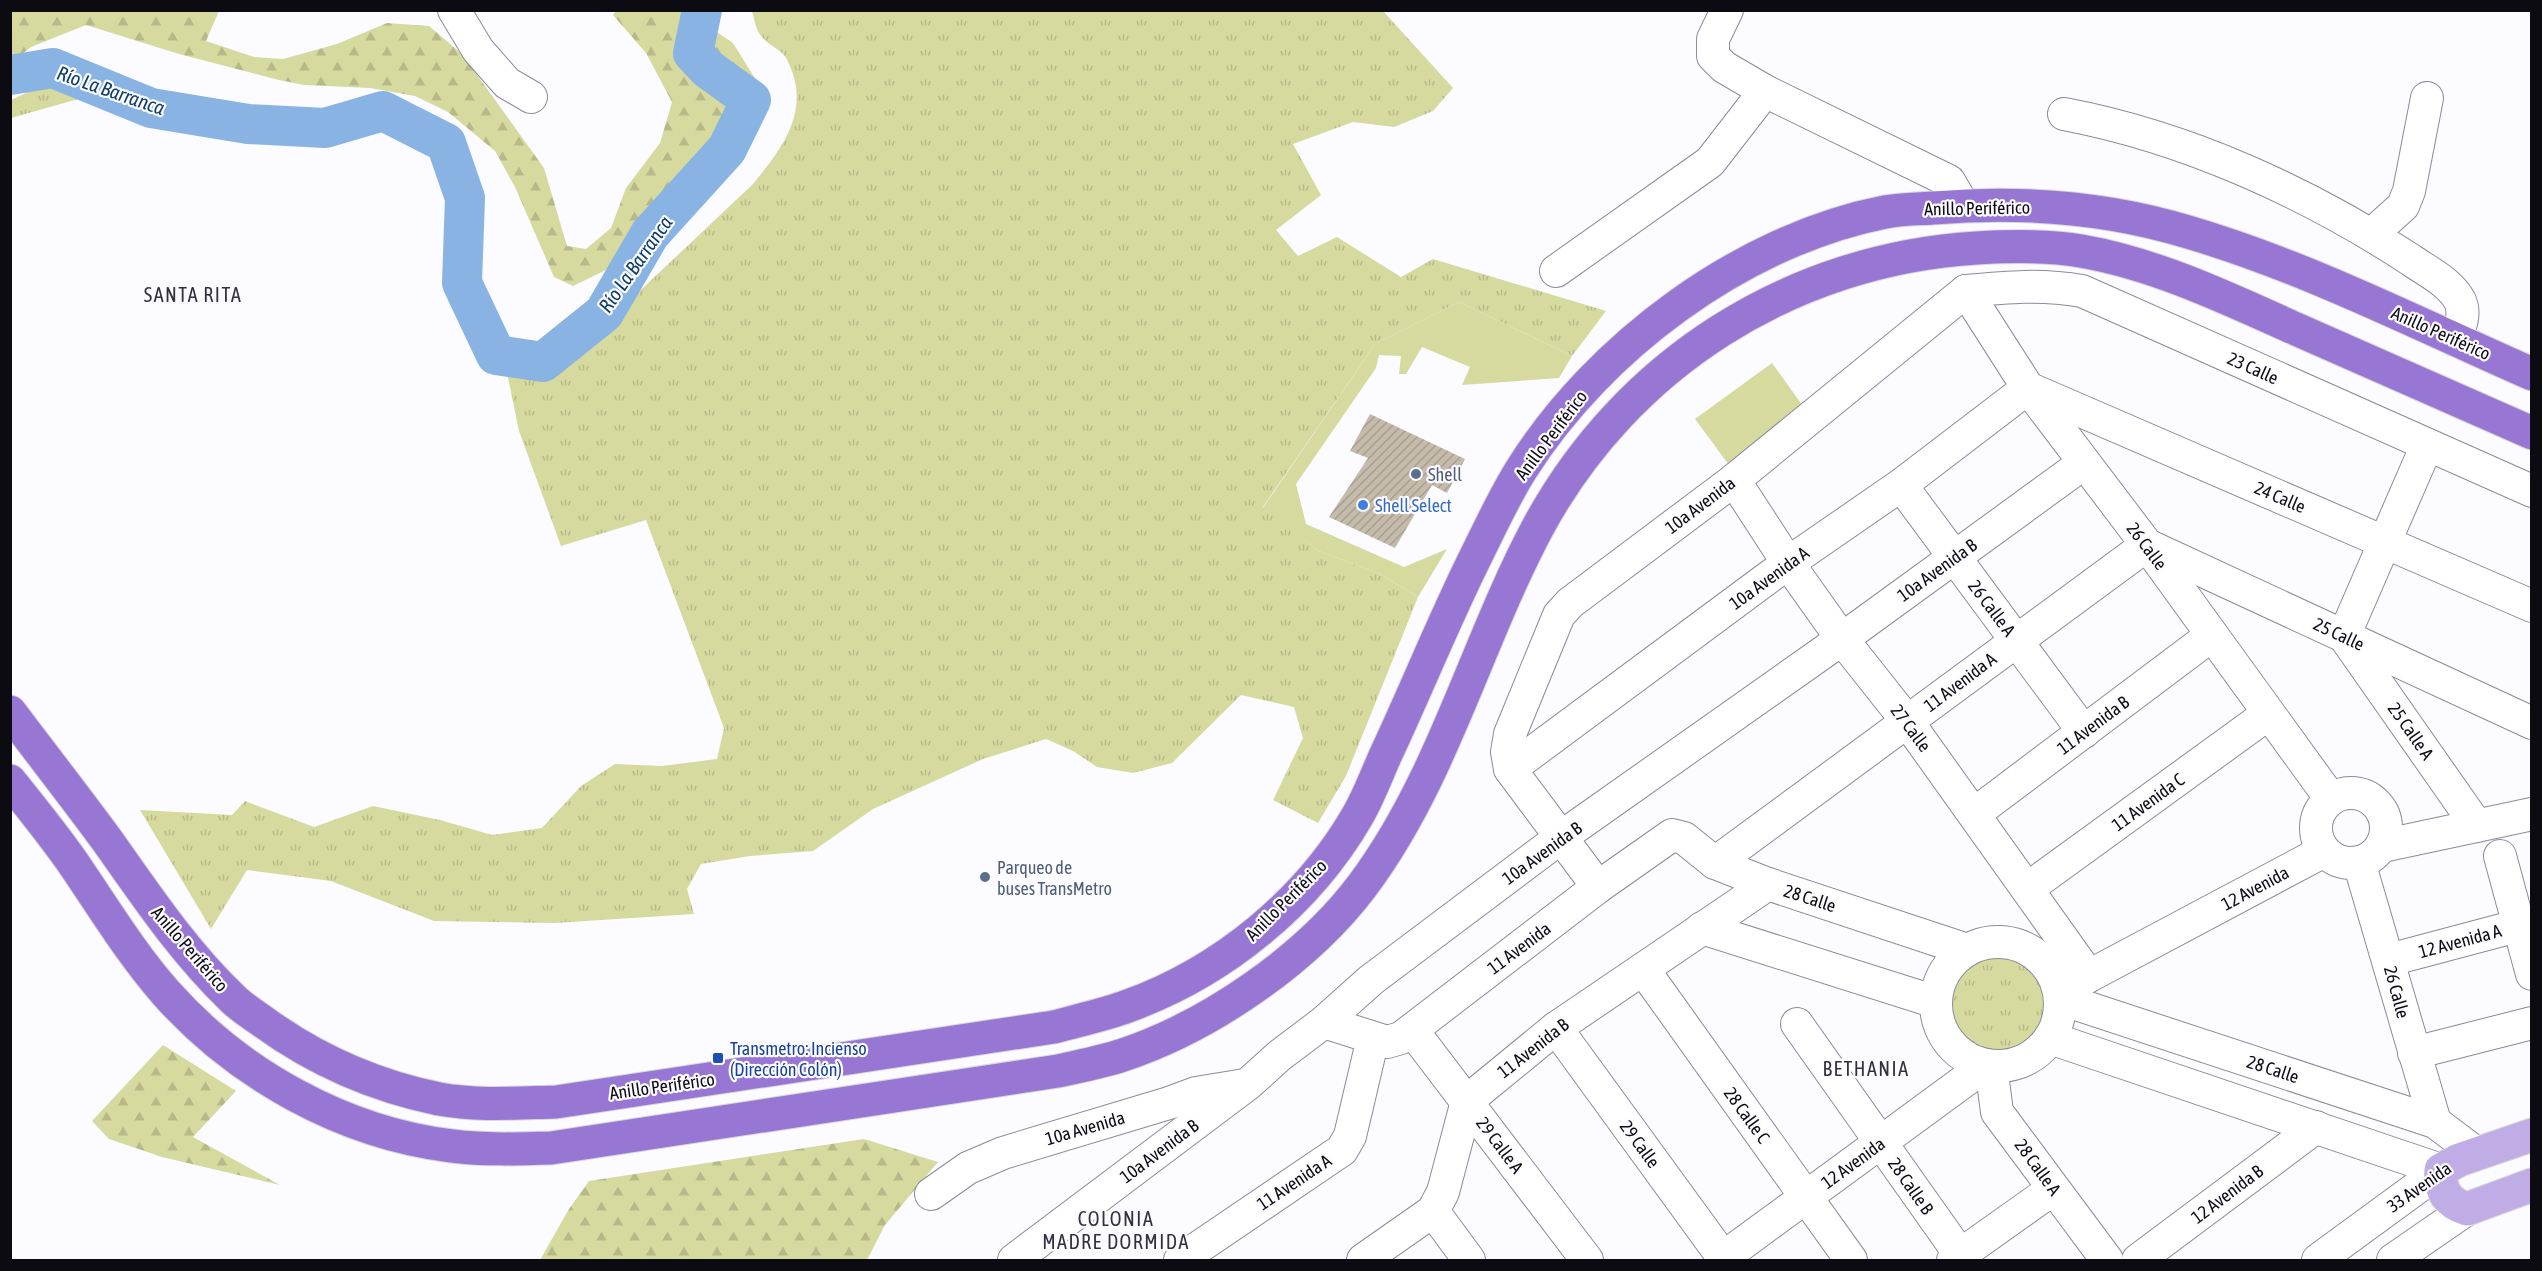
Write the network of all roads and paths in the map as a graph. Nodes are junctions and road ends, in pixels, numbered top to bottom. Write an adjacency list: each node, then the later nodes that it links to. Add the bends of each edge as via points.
1 (454, 10): 4 (street, via 478,50 507,83)
2 (1727, 10): 3 (street, via 1713,39 1713,56)
3 (1765, 91): 7 (street, via 1949,181); 9 (street, via 1710,162)
4 (531, 97)
5 (2427, 98): 8 (street, via 2403,206)
6 (2064, 114): 8 (street, via 2110,124 2229,164)
7 (1963, 205): 11 (highway, Anillo Periférico, via 2086,210 2184,230 2283,263); 29 (highway, Anillo Periférico, via 1887,212 1813,232 1725,274 1653,323 1557,420 1520,471 1475,558 1359,814 1297,895 1237,949 1192,976 1129,1006 1054,1028 556,1102 486,1104 393,1088 342,1068 286,1038 234,1001 170,928)
8 (2372, 234): 11 (street, via 2450,286 2461,302 2463,318)
9 (1556, 272)
10 (1966, 291): 13 (street, 26 Calle); 15 (street, 23 Calle, via 2039,286 2082,291); 17 (street, 10a Avenida)
11 (2455, 340): 12 (highway, Anillo Periférico)
12 (2532, 374)
13 (2028, 388): 16 (street, 26 Calle); 18 (street, 10a Avenida A); 20 (street, 24 Calle)
14 (2532, 433): 35 (highway, via 2182,279 2106,256 2076,250 2005,246 1945,250 1848,271 1771,301 1688,352 1637,396 1583,457 1557,494 1522,560 1416,800 1398,832 1360,889 1304,947 1248,991 1177,1032 1124,1054 1058,1071 551,1148 503,1149 426,1142 351,1121 290,1092 236,1057 197,1026 138,959 69,857)
15 (2427, 445): 19 (street, 23 Calle); 20 (street)
16 (2084, 463): 21 (street, 26 Calle); 22 (street, 10a Avenida B)
17 (1734, 480): 23 (street, 27 Calle); 34 (street, 10a Avenida, via 1559,615 1510,734)
18 (1900, 485): 22 (street, 26 Calle A); 23 (street, 10a Avenida A)
19 (2532, 491)
20 (2385, 542): 24 (street, 24 Calle); 26 (street)
21 (2147, 545): 25 (street, 26 Calle); 26 (street, 25 Calle); 28 (street, 11 Avenida A)
22 (1954, 557): 27 (street, 10a Avenida B); 28 (street, 26 Calle A)
23 (1788, 563): 27 (street, 27 Calle); 34 (street, 10a Avenida A)
24 (2532, 606)
25 (2212, 635): 30 (street, 26 Calle); 33 (street, 11 Avenida B)
26 (2344, 636): 32 (street, 25 Calle); 39 (street, 25 Calle A)
27 (1842, 639): 31 (street, 27 Calle); 40 (street, 10a Avenida B)
28 (2016, 640): 31 (street, 11 Avenida A); 33 (street, 26 Calle A)
29 (10, 712)
30 (2268, 714): 36 (street, 26 Calle); 48 (street, 11 Avenida C)
31 (1907, 722): 37 (street, 27 Calle); 45 (street, 11 Avenida A)
32 (2532, 723)
33 (2084, 732): 37 (street, 11 Avenida B)
34 (1510, 769): 40 (street)
35 (10, 781)
36 (2331, 799): 42 (street, via 2317,816 2315,827); 43 (street, via 2353,793 2374,802 2386,822 2386,834)
37 (1974, 814): 48 (street, 27 Calle)
38 (2532, 814): 39 (street)
39 (2477, 826): 43 (street)
40 (1560, 838): 47 (street); 60 (street, 10a Avenida B, via 1371,980)
41 (1661, 842): 45 (street, 28 Calle, via 1672,835 1684,838); 47 (street, 11 Avenida)
42 (2324, 851): 43 (street, via 2347,863); 57 (street, 12 Avenida)
43 (2371, 854): 54 (street, 26 Calle)
44 (2500, 856): 50 (street)
45 (1715, 863): 46 (street, 28 Calle)
46 (1768, 884): 51 (street, 11 Avenida B); 53 (street, 28 Calle)
47 (1598, 887): 64 (street, 11 Avenida)
48 (2027, 889): 49 (street, 27 Calle)
49 (2049, 921): 52 (street); 57 (street, 27 Calle)
50 (2525, 924): 54 (street, 12 Avenida A); 56 (street)
51 (1702, 928): 55 (street, 11 Avenida B); 59 (street)
52 (2028, 949): 53 (street, via 1997,942); 58 (street, via 2049,967)
53 (1967, 950): 59 (street, via 1943,974)
54 (2389, 960): 67 (street, 26 Calle)
55 (1643, 969): 63 (street, 11 Avenida B); 80 (street, 28 Calle C)
56 (2532, 974)
57 (2090, 976): 58 (street, 12 Avenida)
58 (2061, 997): 66 (street, via 2060,1017); 71 (street, 28 Calle)
59 (1936, 1002): 68 (street, via 1940,1025 1949,1042 1965,1057)
60 (1324, 1022): 65 (street); 69 (street, 10a Avenida B)
61 (2532, 1023): 67 (street)
62 (1797, 1024): 74 (street, 28 Calle B)
63 (1556, 1028): 70 (street, 11 Avenida B); 89 (street, 29 Calle)
64 (1412, 1030): 65 (street, 11 Avenida, via 1387,1042); 70 (street, 29 Calle A)
65 (1373, 1038): 85 (street, 11 Avenida A, via 1350,1136 1342,1149)
66 (2050, 1038): 68 (street, via 2025,1061); 72 (street)
67 (2414, 1053): 71 (street, 26 Calle)
68 (1988, 1065): 74 (street, 12 Avenida); 78 (street, 28 Calle A, via 1997,1112)
69 (1248, 1084): 79 (street, 10a Avenida, via 1196,1093 1003,1153 968,1168); 84 (street, 10a Avenida B)
70 (1467, 1101): 82 (street, via 1443,1192); 88 (street, 29 Calle A)
71 (2435, 1122): 75 (street, 28 Calle)
72 (2316, 1127): 76 (street); 92 (street, 12 Avenida B)
73 (2532, 1135): 75 (main road, 33 Avenida)
74 (1881, 1143): 80 (street, 12 Avenida); 83 (street, 28 Calle B)
75 (2476, 1153): 76 (main road, 33 Avenida); 81 (main road, via 2496,1165 2500,1175 2500,1187)
76 (2441, 1170): 81 (main road, via 2440,1181 2449,1200); 93 (street, 33 Avenida)
77 (2532, 1185): 81 (main road)
78 (2053, 1189): 83 (street); 91 (street, 28 Calle A)
79 (931, 1194)
80 (1806, 1198): 89 (street, 12 Avenida); 90 (street, 28 Calle C)
81 (2481, 1203): 94 (street)
82 (1433, 1211): 86 (street); 87 (street)
83 (1959, 1259)
84 (1014, 1260)
85 (1180, 1260)
86 (1362, 1260)
87 (1468, 1260)
88 (1587, 1260)
89 (1723, 1260)
90 (1851, 1260)
91 (2107, 1260)
92 (2138, 1260)
93 (2318, 1260)
94 (2393, 1260)

